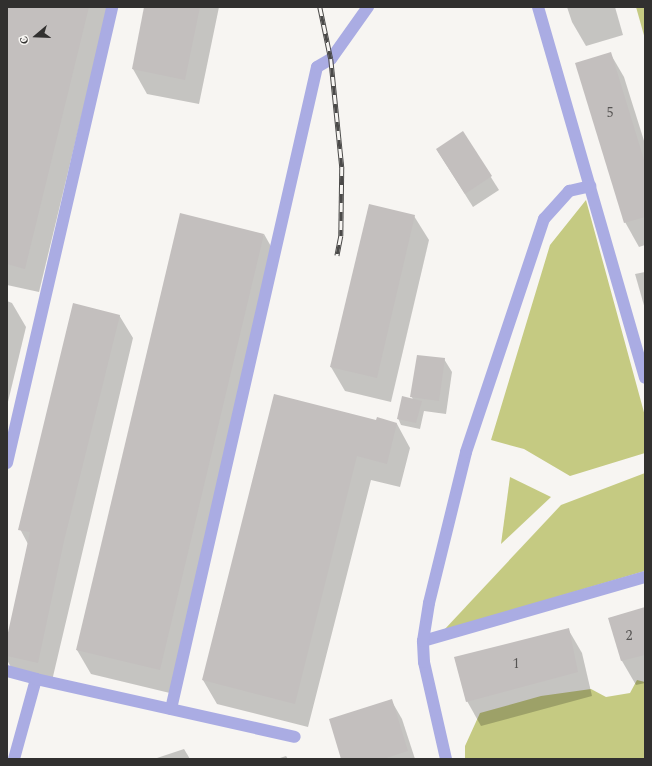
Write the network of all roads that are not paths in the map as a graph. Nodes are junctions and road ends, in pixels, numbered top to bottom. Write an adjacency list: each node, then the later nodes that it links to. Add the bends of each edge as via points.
1 (112, 7): 6 (lane)
2 (368, 7): 11 (lane, via 331,59 318,67)
3 (538, 7): 4 (lane)
4 (590, 186): 5 (lane); 8 (lane, via 569,191 544,219 466,452 428,603)
5 (645, 378)
6 (7, 463)
7 (645, 577): 8 (lane)
8 (423, 640): 14 (lane, via 424,662)
9 (7, 671): 10 (lane)
10 (36, 679): 11 (lane); 13 (lane)
11 (171, 709): 12 (lane)
12 (295, 737)
13 (14, 759)
14 (446, 759)

